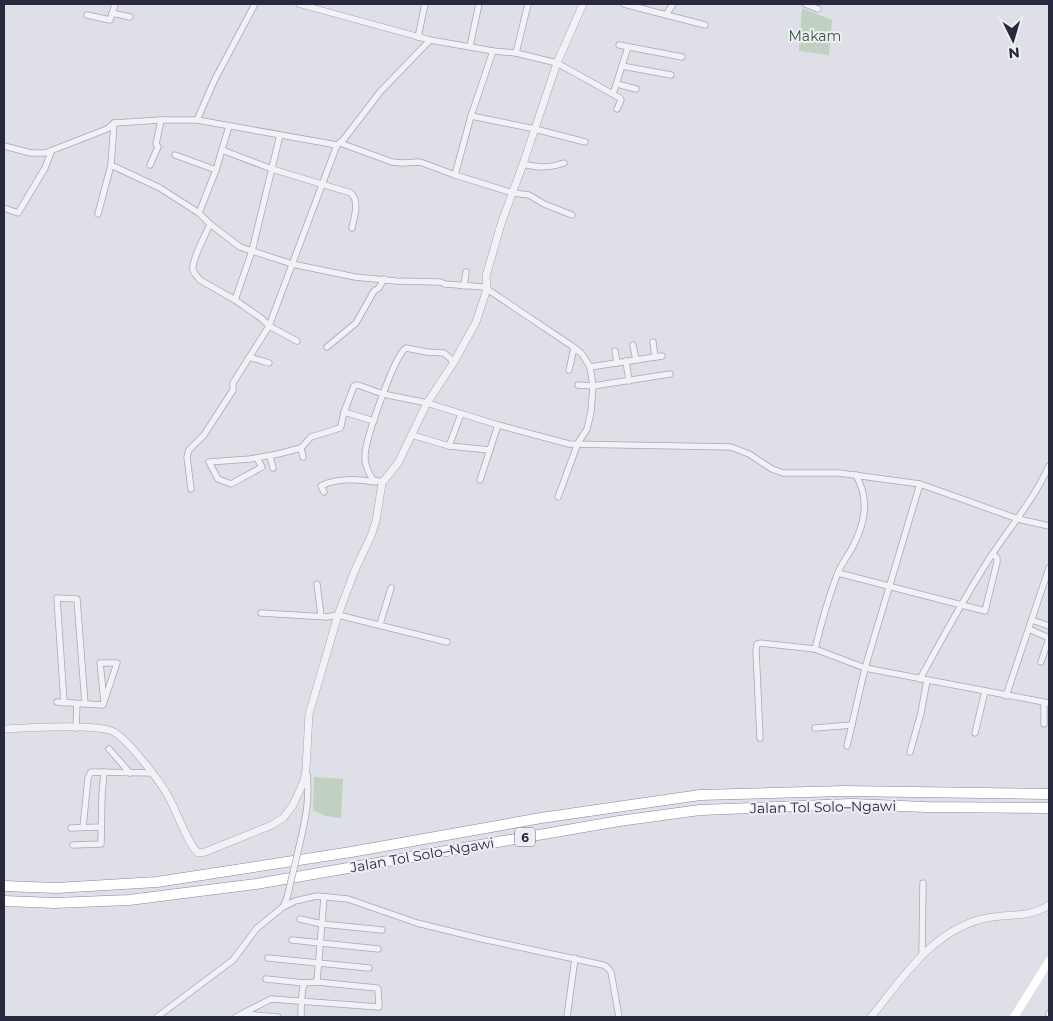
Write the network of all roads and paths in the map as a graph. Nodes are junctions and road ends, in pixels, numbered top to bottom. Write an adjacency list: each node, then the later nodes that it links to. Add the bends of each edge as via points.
1 (115, 4): 12 (street)
2 (255, 4): 34 (street, via 215,78)
3 (302, 4): 17 (street)
4 (425, 4): 17 (street)
5 (479, 4): 20 (street)
6 (528, 4): 23 (street)
7 (583, 4): 25 (street)
8 (624, 4): 14 (street)
9 (673, 4): 14 (street)
10 (805, 4): 11 (street)
11 (818, 10)
12 (112, 13): 13 (street, via 110,20); 15 (street)
13 (87, 15)
14 (666, 15): 16 (street)
15 (130, 17)
16 (705, 25)
17 (418, 37): 18 (street)
18 (430, 40): 20 (street); 40 (street, via 380,92)
19 (619, 45): 21 (street)
20 (470, 46): 22 (street)
21 (628, 47): 24 (street); 26 (street)
22 (493, 51): 23 (street); 32 (street)
23 (516, 53): 25 (street)
24 (682, 57)
25 (557, 63): 30 (street); 37 (street)
26 (622, 66): 27 (street); 28 (street)
27 (671, 75)
28 (617, 84): 29 (street); 30 (street)
29 (636, 89)
30 (613, 94): 31 (street, via 621,100)
31 (617, 109)
32 (471, 116): 37 (street); 51 (street)
33 (161, 120): 34 (street); 35 (street); 48 (street, via 158,147)
34 (197, 120): 36 (street)
35 (114, 123): 43 (street, via 107,129); 47 (street)
36 (229, 126): 38 (street); 42 (street)
37 (535, 129): 39 (street); 46 (street)
38 (280, 135): 40 (street); 49 (street)
39 (585, 142)
40 (338, 144): 51 (street, via 392,162 420,162); 52 (street)
41 (4, 146): 43 (street, via 31,153)
42 (222, 150): 49 (street); 50 (street)
43 (50, 152): 54 (street, via 45,168 18,213)
44 (174, 155): 50 (street)
45 (564, 163): 46 (street, via 538,168)
46 (523, 164): 53 (street)
47 (111, 165): 55 (street); 56 (street, via 149,182)
48 (150, 165)
49 (272, 169): 52 (street); 60 (street)
50 (216, 170): 56 (street)
51 (455, 176): 53 (street)
52 (321, 185): 59 (street, via 354,196 356,205); 61 (street)
53 (512, 193): 57 (street, via 529,195); 65 (street, via 488,266)
54 (4, 208)
55 (98, 214)
56 (200, 214): 58 (street)
57 (572, 215)
58 (210, 224): 60 (street, via 240,247); 66 (street, via 193,269 200,280)
59 (352, 228)
60 (252, 251): 61 (street); 66 (street)
61 (292, 264): 63 (street); 67 (street)
62 (466, 272): 64 (street)
63 (384, 280): 64 (street); 71 (street, via 356,323)
64 (464, 286): 65 (street)
65 (487, 289): 72 (street); 79 (street, via 476,322)
66 (235, 300): 67 (street)
67 (269, 326): 68 (street); 75 (street)
68 (297, 341)
69 (653, 342): 76 (street)
70 (633, 345): 77 (street)
71 (327, 347)
72 (574, 348): 82 (street); 83 (street)
73 (615, 351): 81 (street)
74 (662, 356): 76 (street)
75 (249, 357): 80 (street); 108 (street, via 233,383 233,390 204,435 188,453)
76 (655, 357): 77 (street)
77 (636, 360): 78 (street)
78 (626, 361): 81 (street); 85 (street)
79 (454, 362): 88 (street, via 444,352 405,349); 89 (street)
80 (269, 363)
81 (617, 363): 82 (street)
82 (590, 367): 87 (street)
83 (569, 370)
84 (670, 374): 85 (street)
85 (629, 381): 87 (street)
86 (578, 385): 87 (street)
87 (593, 386): 95 (street, via 590,421)
88 (383, 394): 89 (street); 90 (street, via 354,386); 92 (street)
89 (427, 403): 91 (street); 94 (street)
90 (344, 412): 92 (street); 97 (street, via 340,428 311,437)
91 (461, 414): 93 (street); 96 (street)
92 (374, 421): 106 (street, via 365,461 373,480)
93 (498, 425): 95 (street, via 559,442); 98 (street)
94 (412, 435): 96 (street); 106 (street, via 398,462)
95 (578, 443): 104 (street, via 730,447 783,473); 110 (street)
96 (449, 446): 98 (street)
97 (301, 448): 99 (street); 100 (street)
98 (490, 450): 105 (street)
99 (270, 456): 101 (street); 103 (street)
100 (303, 457)
101 (257, 458): 101 (street, via 210,461 209,462 218,480 231,484 262,467)
102 (1049, 466): 111 (street)
103 (273, 468)
104 (856, 475): 107 (street); 115 (street, via 864,496 863,521)
105 (480, 480)
106 (382, 482): 109 (street, via 355,479 323,485); 121 (street, via 371,536)
107 (920, 484): 111 (street); 117 (street)
108 (191, 489)
109 (324, 492)
110 (558, 497)
111 (1018, 519): 112 (street); 113 (street)
112 (1049, 526)
113 (992, 554): 119 (street); 119 (street, via 997,562 984,610)
114 (1049, 568): 123 (street)
115 (838, 573): 117 (street); 128 (street)
116 (317, 584): 122 (street)
117 (890, 586): 119 (street); 130 (street)
118 (391, 588): 124 (street)
119 (961, 604): 131 (street)
120 (261, 612): 122 (street)
121 (338, 615): 122 (street); 124 (street); 151 (street, via 309,714)
122 (321, 616)
123 (1032, 620): 125 (street); 126 (street)
124 (380, 624): 127 (street)
125 (1049, 626)
126 (1029, 629): 129 (street, via 1049,638); 134 (street)
127 (447, 642)
128 (815, 649): 130 (street); 147 (street, via 757,644)
129 (1041, 662)
130 (865, 668): 131 (street); 142 (street)
131 (920, 679): 132 (street)
132 (927, 680): 133 (street); 150 (street)
133 (985, 692): 134 (street); 146 (street)
134 (1006, 696): 138 (street)
135 (57, 702): 137 (street)
136 (104, 702): 136 (street, via 109,687 117,664 100,663); 140 (street, via 103,706)
137 (64, 703): 139 (street); 140 (street, via 57,598 77,599)
138 (1047, 703): 141 (street)
139 (77, 704): 140 (street); 143 (street)
140 (84, 704)
141 (1044, 724)
142 (852, 725): 144 (street); 148 (street)
143 (76, 728): 145 (street); 154 (street, via 114,732)
144 (815, 728)
145 (4, 729)
146 (975, 733)
147 (760, 738)
148 (848, 746)
149 (109, 749): 153 (street)
150 (910, 752)
151 (306, 769): 154 (street, via 304,781 284,818 202,853 196,850); 166 (street, bridge, via 309,793 305,824)
152 (104, 772): 153 (street); 157 (street); 158 (street, via 91,772 89,775)
153 (130, 773): 154 (street)
154 (153, 773)
155 (1049, 794): 162 (highway, Jalan Tol Solo–Ngawi / 6, via 844,791 700,795 157,882 56,888)
156 (1049, 808): 164 (highway, Jalan Tol Solo–Ngawi / 6, via 851,804 700,810 256,884 129,900)
157 (101, 826): 158 (street); 160 (street, via 101,844)
158 (83, 827): 159 (street)
159 (71, 828)
160 (73, 845)
161 (923, 883): 173 (street)
162 (4, 886)
163 (324, 896): 166 (street, via 309,897); 168 (street); 175 (street, via 348,899 482,939)
164 (4, 901)
165 (1049, 905): 173 (street, via 1032,914 975,921 938,940)
166 (283, 907): 185 (street, via 257,928 233,960)
167 (300, 920): 168 (street)
168 (322, 924): 169 (street); 171 (street)
169 (382, 930)
170 (292, 940): 171 (street)
171 (320, 943): 172 (street); 177 (street)
172 (378, 949)
173 (922, 955): 191 (street)
174 (268, 958): 177 (street)
175 (575, 958): 189 (street); 190 (street, via 610,969)
176 (1049, 961): 192 (main road)
177 (318, 963): 178 (street); 180 (street)
178 (369, 968)
179 (266, 979): 181 (street)
180 (317, 982): 181 (street); 182 (street, via 377,988 380,1007)
181 (304, 983): 182 (street)
182 (302, 1000): 183 (street, via 270,999); 188 (street)
183 (242, 1014): 186 (street); 187 (street)
184 (1049, 1014): 193 (street)
185 (157, 1017)
186 (236, 1017)
187 (278, 1017)
188 (300, 1017)
189 (567, 1017)
190 (619, 1017)
191 (871, 1017)
192 (1014, 1017)
193 (1049, 1017)

